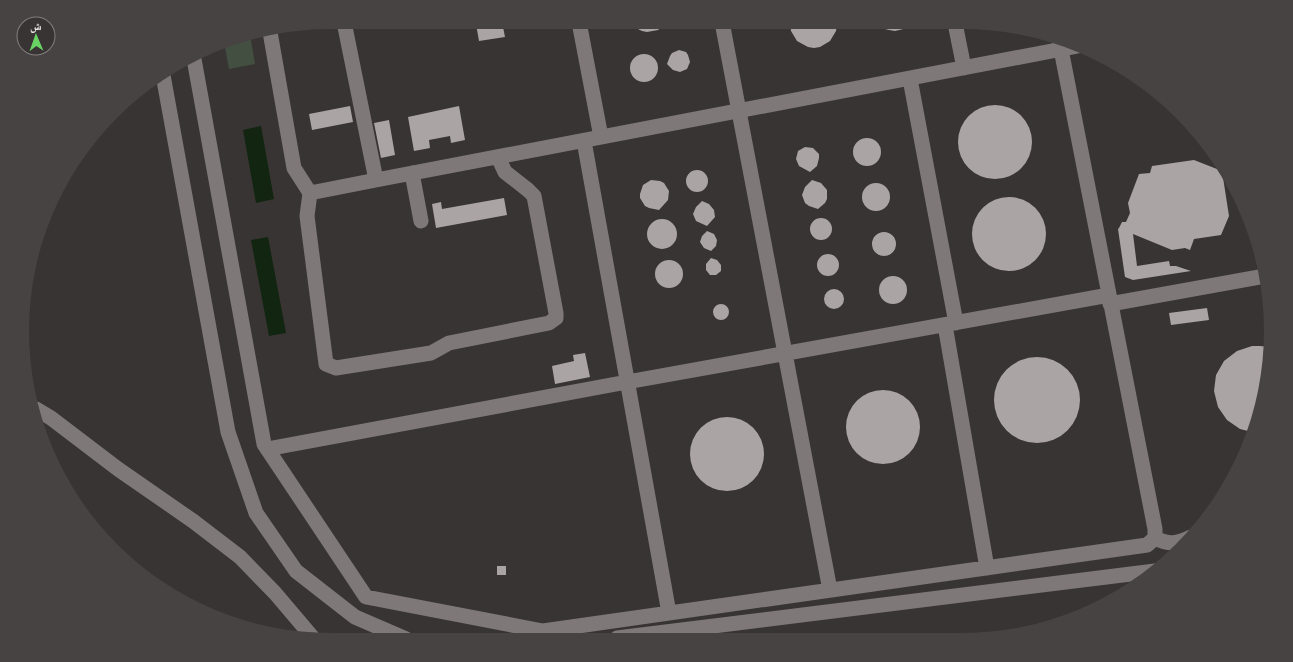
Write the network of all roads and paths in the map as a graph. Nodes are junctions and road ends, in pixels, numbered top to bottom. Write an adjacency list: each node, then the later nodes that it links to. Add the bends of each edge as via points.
1 (345, 29): 17 (street)
2 (580, 29): 13 (street)
3 (723, 29): 12 (street)
4 (956, 29): 9 (street)
5 (271, 35): 18 (street, via 294,168)
6 (1058, 45): 9 (street)
7 (1060, 45): 21 (street)
8 (194, 61): 26 (street, via 264,444)
9 (964, 68): 10 (street)
10 (910, 78): 12 (street); 22 (street)
11 (164, 79): 34 (street, via 228,432 256,513 296,571 355,617)
12 (739, 111): 13 (street); 23 (street)
13 (601, 137): 14 (street)
14 (584, 141): 15 (street); 24 (street)
15 (498, 157): 16 (street); 18 (street, via 505,172 534,196 556,318 549,323 449,343 431,353 336,368 326,364 307,216)
16 (412, 173): 17 (street); 19 (street)
17 (376, 180): 18 (street)
18 (310, 193)
19 (421, 221)
20 (1259, 277): 21 (street)
21 (1110, 300): 22 (street); 27 (street)
22 (950, 324): 23 (street); 29 (street)
23 (785, 353): 24 (street); 31 (street)
24 (627, 382): 26 (street); 32 (street)
25 (40, 411): 33 (street, via 240,557)
26 (267, 449): 32 (street, via 366,597 543,631)
27 (1155, 538): 28 (street, via 1165,543); 29 (street, via 1147,545)
28 (1178, 542)
29 (987, 568): 31 (street)
30 (1144, 573): 35 (street)
31 (830, 590): 32 (street)
32 (669, 613)
33 (308, 632)
34 (392, 633)
35 (657, 633)

